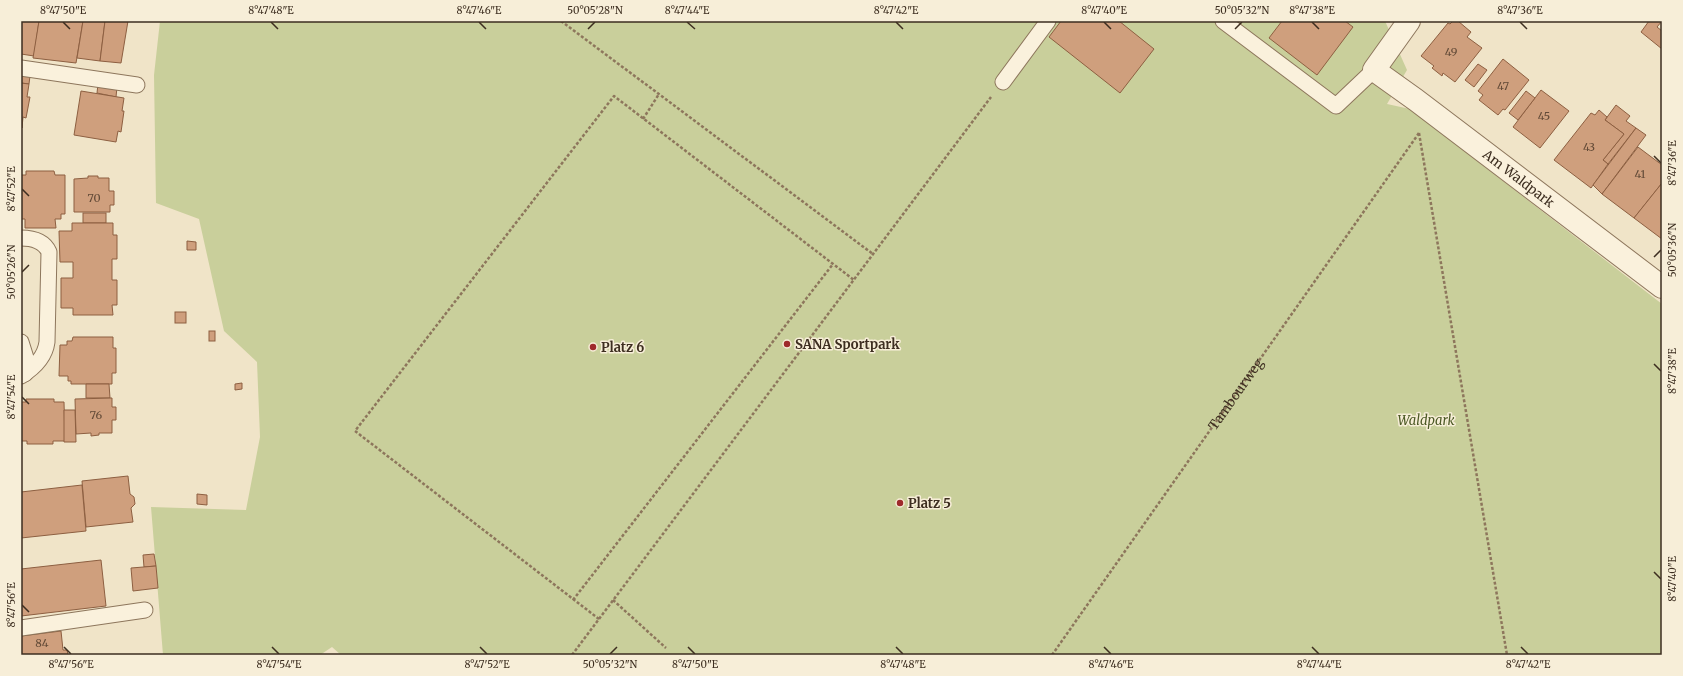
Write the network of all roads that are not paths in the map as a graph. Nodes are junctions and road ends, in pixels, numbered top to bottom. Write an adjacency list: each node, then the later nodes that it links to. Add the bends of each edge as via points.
1 (1048, 21): 6 (lane)
2 (1223, 21): 5 (lane, via 1336,106)
3 (1409, 21): 5 (street)
4 (21, 68): 7 (lane)
5 (1374, 70): 9 (street, Am Waldpark)
6 (1003, 82)
7 (137, 85)
8 (21, 238): 11 (lane, via 42,242 49,252 46,351)
9 (1662, 287)
10 (21, 342): 11 (lane, via 26,358)
11 (23, 375)
12 (145, 610): 13 (lane)
13 (21, 628)

